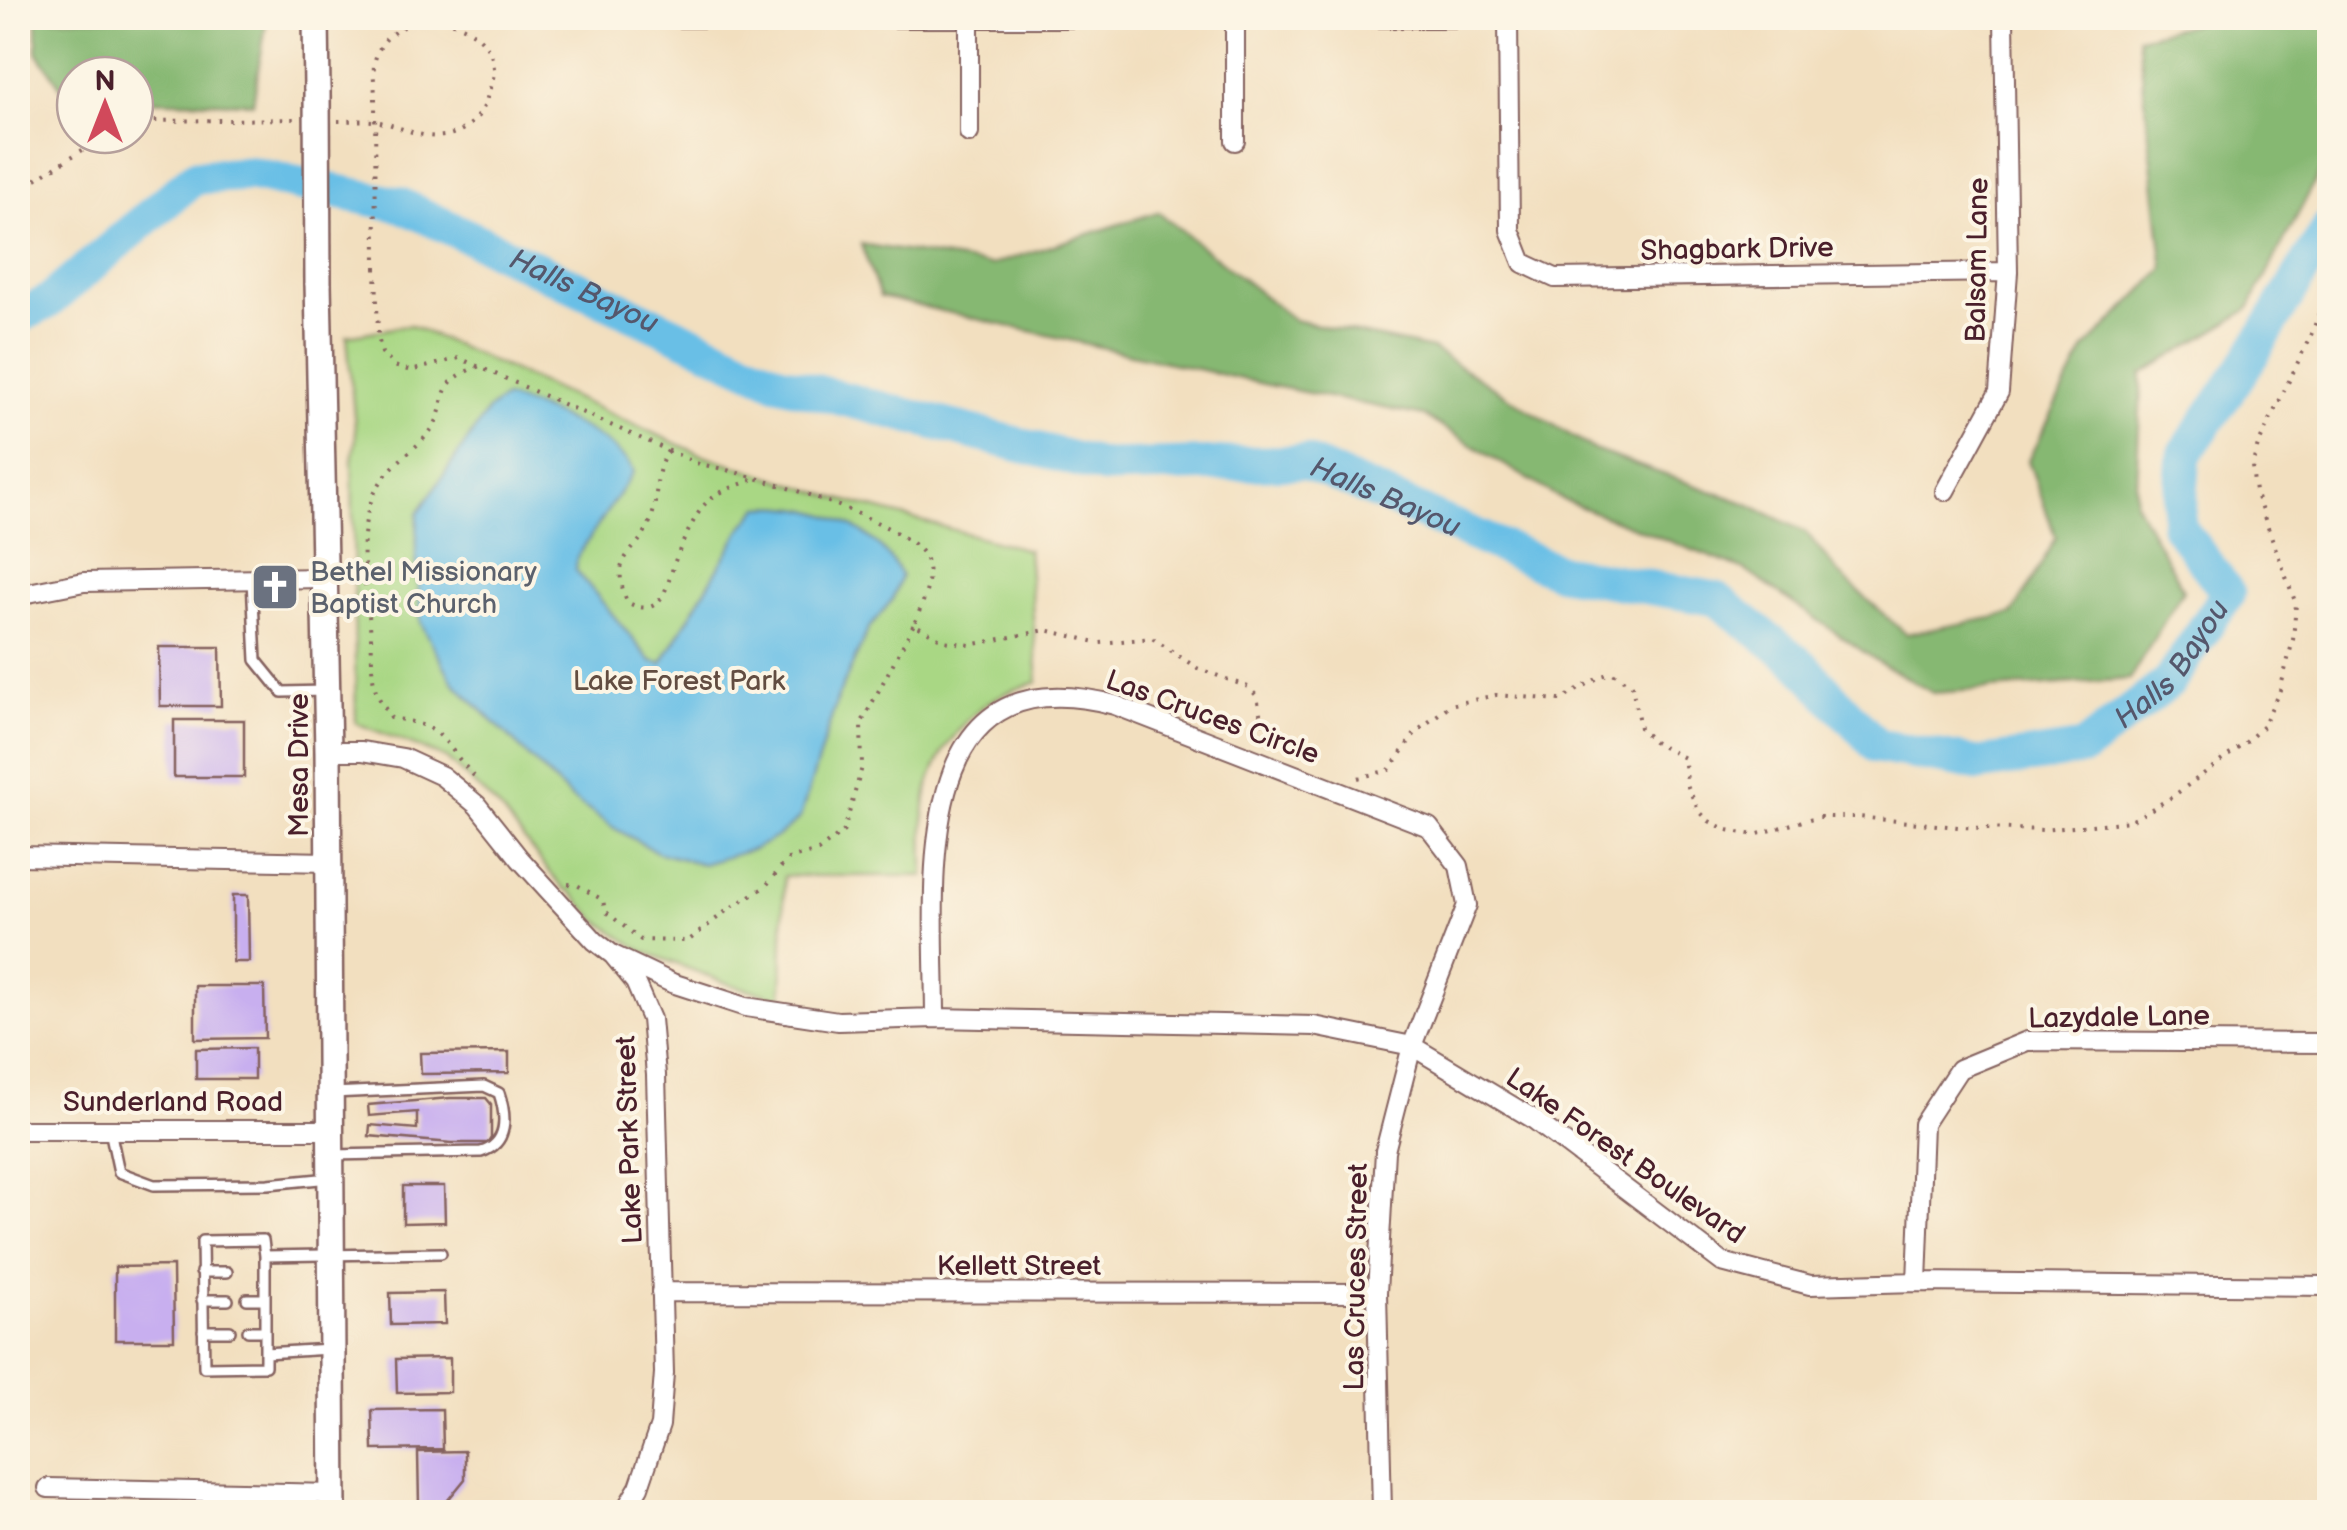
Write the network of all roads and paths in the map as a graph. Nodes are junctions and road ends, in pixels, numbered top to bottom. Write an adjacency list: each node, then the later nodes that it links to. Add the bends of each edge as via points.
1 (316, 18): 21 (main road, Mesa Drive, bridge)
2 (675, 18): 6 (street)
3 (1235, 18): 4 (street); 6 (street); 12 (street)
4 (1507, 18): 15 (street, Shagbark Drive, via 1510,230 1523,263 1555,278)
5 (2004, 18): 15 (street, Balsam Lane)
6 (969, 19): 11 (street)
7 (301, 120): 8 (path)
8 (155, 121)
9 (338, 121): 10 (path)
10 (375, 122): 10 (path, bridge, via 375,59 404,26 436,18 484,42 494,70 484,108 462,131 422,136); 17 (path, bridge, via 382,353 411,371 459,358)
11 (969, 132)
12 (1235, 141)
13 (74, 155): 14 (path)
14 (18, 190)
15 (2008, 272): 20 (street, Balsam Lane, via 1999,392)
16 (2330, 282): 28 (path, via 2252,466 2255,492 2296,604 2280,690 2264,726 2244,744 2131,820 2043,830 1816,816 1755,835 1727,830 1698,810 1684,758 1640,728 1632,686 1613,673 1560,700 1469,698 1416,732 1388,770 1362,779)
17 (481, 365): 18 (path); 29 (path, via 457,374 430,433 377,486 365,524 377,694 391,718 422,722 451,744)
18 (669, 450): 19 (path); 19 (path, via 656,478 650,522 620,571 628,602 639,608 662,598 707,502)
19 (757, 478): 24 (path, via 891,529 924,555 929,577)
20 (1944, 491)
21 (324, 578): 22 (street); 25 (main road, Mesa Drive)
22 (252, 580): 23 (street, via 84,582); 25 (lane, via 256,660 282,692)
23 (18, 595)
24 (914, 624): 26 (path, via 944,641 970,645 1046,630 1100,643 1152,638 1198,668 1248,688 1257,696 1264,736); 32 (path, via 861,724 862,767 844,831 818,851 788,859 765,887 688,941 641,940 605,911 602,900)
25 (327, 691): 27 (main road, Mesa Drive)
26 (1286, 750)
27 (328, 751): 31 (main road, Mesa Drive); 33 (street, Lake Park Street, via 403,758 442,776 477,805)
28 (1346, 774)
29 (476, 779)
30 (18, 856): 31 (street)
31 (328, 862): 37 (main road, Mesa Drive)
32 (567, 884)
33 (613, 955): 34 (street, Lake Forest Boulevard, via 746,1006 838,1021); 50 (street, Lake Park Street, via 635,982 651,1019)
34 (935, 1018): 36 (street, Lake Forest Boulevard, via 1314,1026); 36 (street, Las Cruces Circle, via 935,835 949,776 984,722 1028,698 1082,696 1429,827 1459,866 1467,905)
35 (2330, 1042): 48 (street, Lazydale Lane, via 2027,1041 1959,1069 1923,1124)
36 (1412, 1046): 48 (street, Lake Forest Boulevard, via 1532,1118 1722,1262 1810,1285); 51 (street, Las Cruces Street, via 1385,1151)
37 (330, 1093): 40 (main road, Mesa Drive); 40 (lane, via 484,1086 498,1093 504,1134 481,1152)
38 (18, 1130): 39 (street, Sunderland Road)
39 (110, 1130): 40 (street, Sunderland Road); 40 (lane, via 118,1172 154,1185 268,1184)
40 (330, 1154): 41 (main road, Mesa Drive)
41 (330, 1254): 42 (lane); 43 (lane); 60 (main road, Mesa Drive)
42 (441, 1254)
43 (265, 1256): 44 (lane, via 263,1240 202,1241); 47 (lane)
44 (201, 1272): 45 (lane); 53 (lane)
45 (226, 1272)
46 (251, 1272): 47 (lane)
47 (265, 1272): 52 (lane)
48 (1917, 1282): 49 (street, Lake Forest Boulevard)
49 (2330, 1286)
50 (661, 1292): 51 (street, Kellett Street); 64 (street, Lake Park Street, via 660,1425)
51 (1378, 1293): 65 (street, Las Cruces Street)
52 (265, 1299): 55 (lane); 59 (lane)
53 (202, 1300): 54 (lane); 56 (lane)
54 (228, 1300)
55 (247, 1300)
56 (203, 1331): 57 (lane); 61 (lane, via 204,1366 265,1366)
57 (230, 1331)
58 (248, 1331): 59 (lane)
59 (265, 1331): 61 (lane)
60 (331, 1348): 61 (lane); 63 (main road, Mesa Drive)
61 (265, 1353)
62 (48, 1488): 63 (street)
63 (333, 1504)
64 (624, 1512)
65 (1382, 1512)

